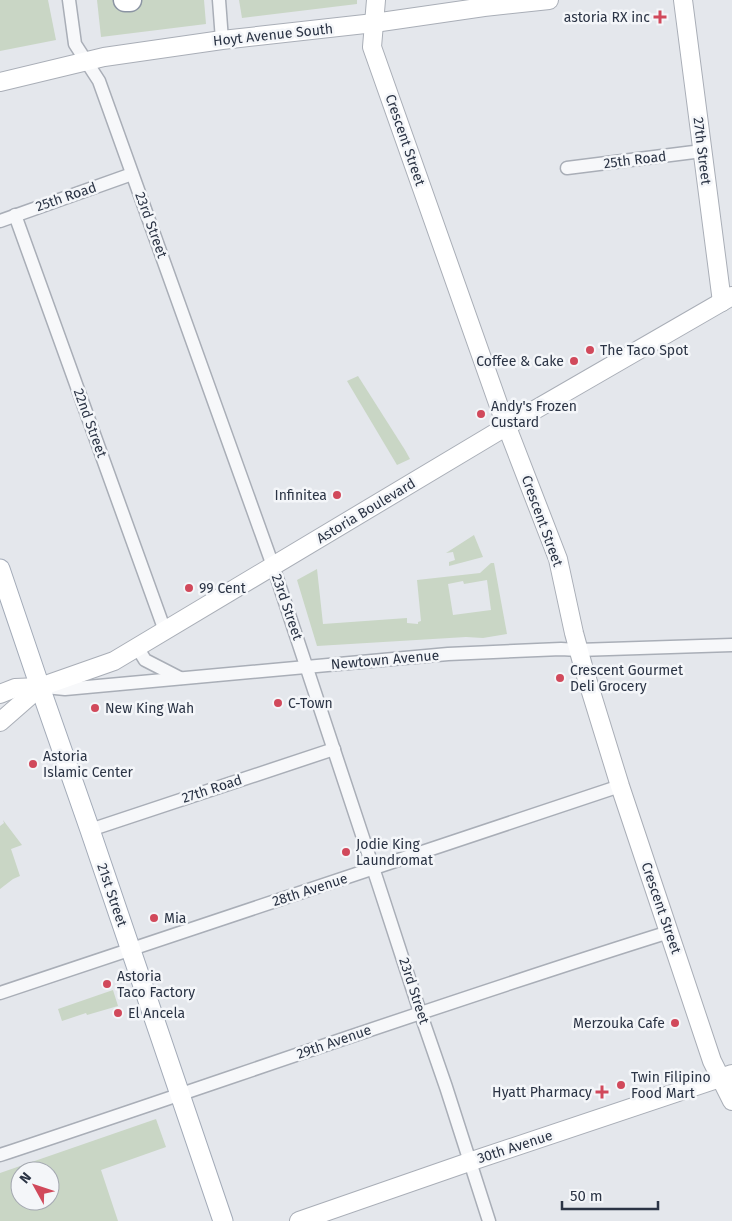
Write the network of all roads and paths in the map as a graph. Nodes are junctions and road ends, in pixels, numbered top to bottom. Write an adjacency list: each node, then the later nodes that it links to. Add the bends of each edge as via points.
1 (69, 0): 11 (street, 23rd Street, via 75,44)
2 (126, 0): 3 (highway)
3 (130, 0)
4 (218, 0): 10 (street)
5 (376, 0): 9 (street, Crescent Street)
6 (549, 0): 8 (street, Hoyt Avenue South)
7 (683, 0): 13 (street, 27th Street)
8 (528, 1): 9 (street, Hoyt Avenue South)
9 (374, 23): 10 (street, Hoyt Avenue South); 19 (street, Crescent Street, via 372,47)
10 (222, 40): 11 (street, Hoyt Avenue South)
11 (86, 61): 12 (street, Hoyt Avenue South); 15 (street, 23rd Street, via 99,81)
12 (0, 82)
13 (702, 151): 14 (street, 25th Road); 18 (street, 27th Street)
14 (567, 168)
15 (132, 174): 16 (street, 25th Road); 20 (street, 23rd Street)
16 (15, 215): 17 (street, 25th Road); 22 (street, 22nd Street)
17 (0, 221)
18 (727, 299): 19 (street, Astoria Boulevard)
19 (507, 426): 20 (street, Astoria Boulevard); 25 (street, Crescent Street, via 558,558)
20 (273, 566): 22 (street, Astoria Boulevard); 26 (street, 23rd Street)
21 (0, 569): 28 (main road, 21st Street)
22 (165, 631): 24 (street, Astoria Boulevard)
23 (732, 645): 25 (street, Newtown Avenue)
24 (137, 647): 27 (street, via 145,660); 28 (street, Astoria Boulevard, via 114,661)
25 (578, 650): 26 (street, Newtown Avenue, via 448,654); 32 (street, Crescent Street)
26 (307, 667): 27 (street, Newtown Avenue); 31 (street, 23rd Street)
27 (180, 678): 28 (street, Newtown Avenue, via 65,689)
28 (40, 687): 29 (street, via 15,688); 30 (street, Astoria Boulevard); 33 (main road, 21st Street)
29 (0, 694)
30 (0, 722)
31 (334, 749): 33 (street, 27th Road); 34 (street, 23rd Street)
32 (620, 786): 34 (street, 28th Avenue); 35 (street, Crescent Street)
33 (90, 830): 36 (main road, 21st Street)
34 (374, 868): 36 (street, 28th Avenue); 38 (street, 23rd Street)
35 (669, 932): 38 (street, 29th Avenue); 39 (street, Crescent Street, via 712,1061)
36 (130, 950): 37 (street, 28th Avenue); 40 (main road, 21st Street)
37 (0, 993)
38 (420, 1012): 40 (street, 29th Avenue); 43 (street, 23rd Street)
39 (726, 1076): 41 (street, Crescent Street); 43 (street, 30th Avenue)
40 (179, 1095): 42 (street, 29th Avenue); 44 (main road, 21st Street)
41 (732, 1101)
42 (0, 1155)
43 (469, 1162): 45 (street, 30th Avenue); 46 (street, 23rd Street)
44 (223, 1221)
45 (299, 1221)
46 (489, 1221)

